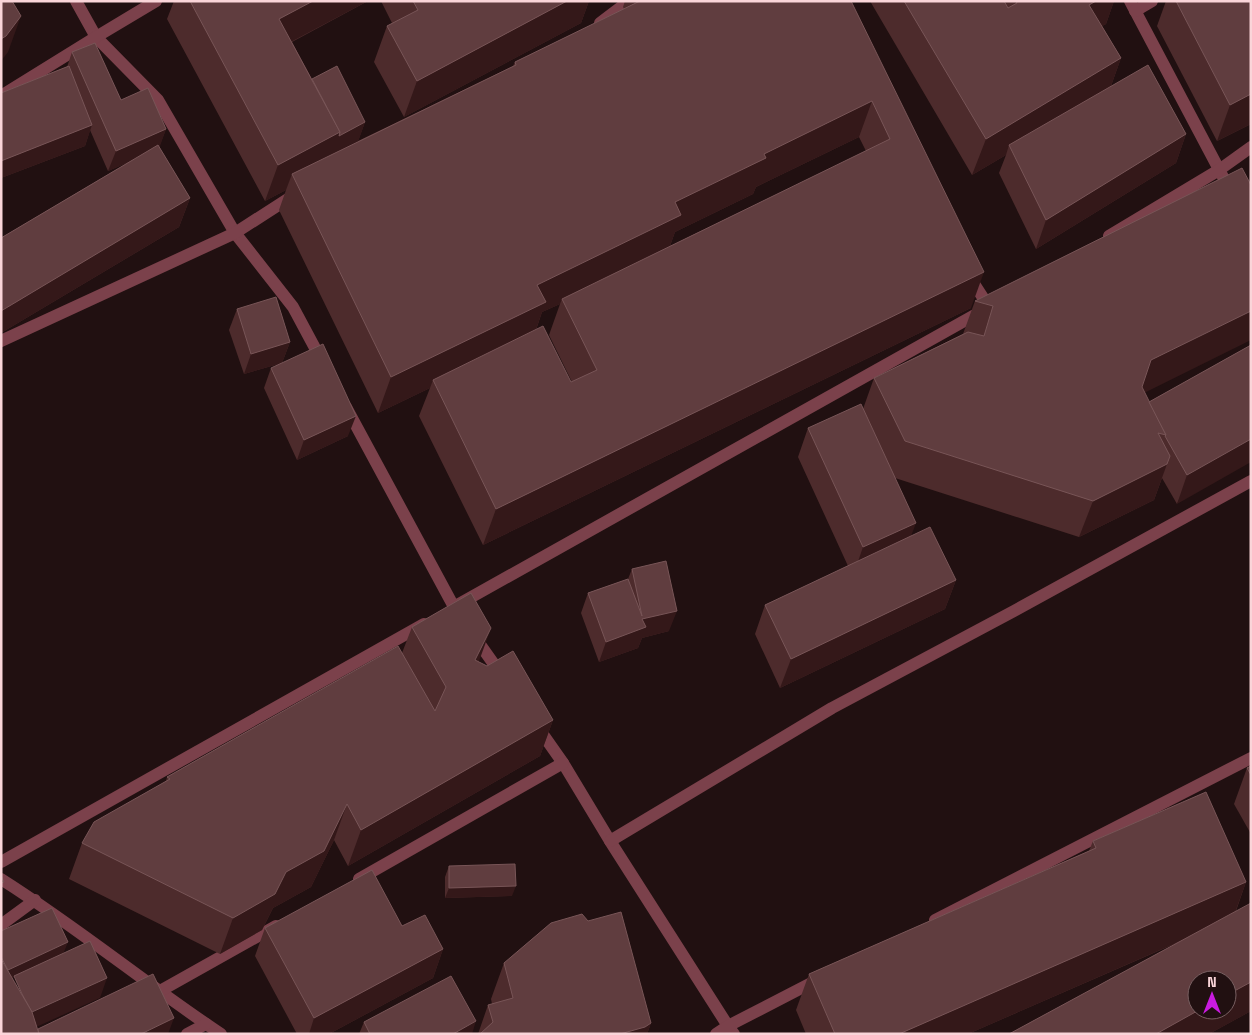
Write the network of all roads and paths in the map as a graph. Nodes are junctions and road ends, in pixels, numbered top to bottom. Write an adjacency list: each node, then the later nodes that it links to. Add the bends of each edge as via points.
1 (76, 1): 7 (street)
2 (156, 1): 7 (street)
3 (629, 1): 6 (street)
4 (1152, 1): 5 (street)
5 (1132, 6): 10 (street)
6 (594, 28)
7 (96, 37): 8 (street); 13 (street, via 158,100)
8 (1, 96)
9 (1251, 147): 10 (street)
10 (1219, 170): 11 (street); 14 (street)
11 (1227, 185)
12 (301, 190): 13 (street)
13 (235, 233): 16 (street); 17 (street, via 293,307)
14 (1100, 241)
15 (963, 266): 20 (street, via 994,305)
16 (1, 341)
17 (330, 376)
18 (339, 393): 20 (street)
19 (1251, 481): 25 (street, via 832,708)
20 (445, 612): 21 (street); 26 (street)
21 (509, 685)
22 (531, 716): 24 (street)
23 (1251, 758): 32 (street)
24 (564, 763): 25 (street); 28 (street)
25 (610, 841): 36 (street)
26 (1, 862)
27 (1, 879): 29 (street)
28 (349, 884)
29 (35, 900): 31 (street); 34 (street)
30 (289, 918): 34 (street)
31 (1, 924)
32 (923, 926)
33 (834, 972): 36 (street)
34 (160, 991): 35 (street)
35 (206, 1024): 37 (street); 38 (street)
36 (731, 1030): 39 (street)
37 (187, 1034)
38 (221, 1034)
39 (716, 1034)

